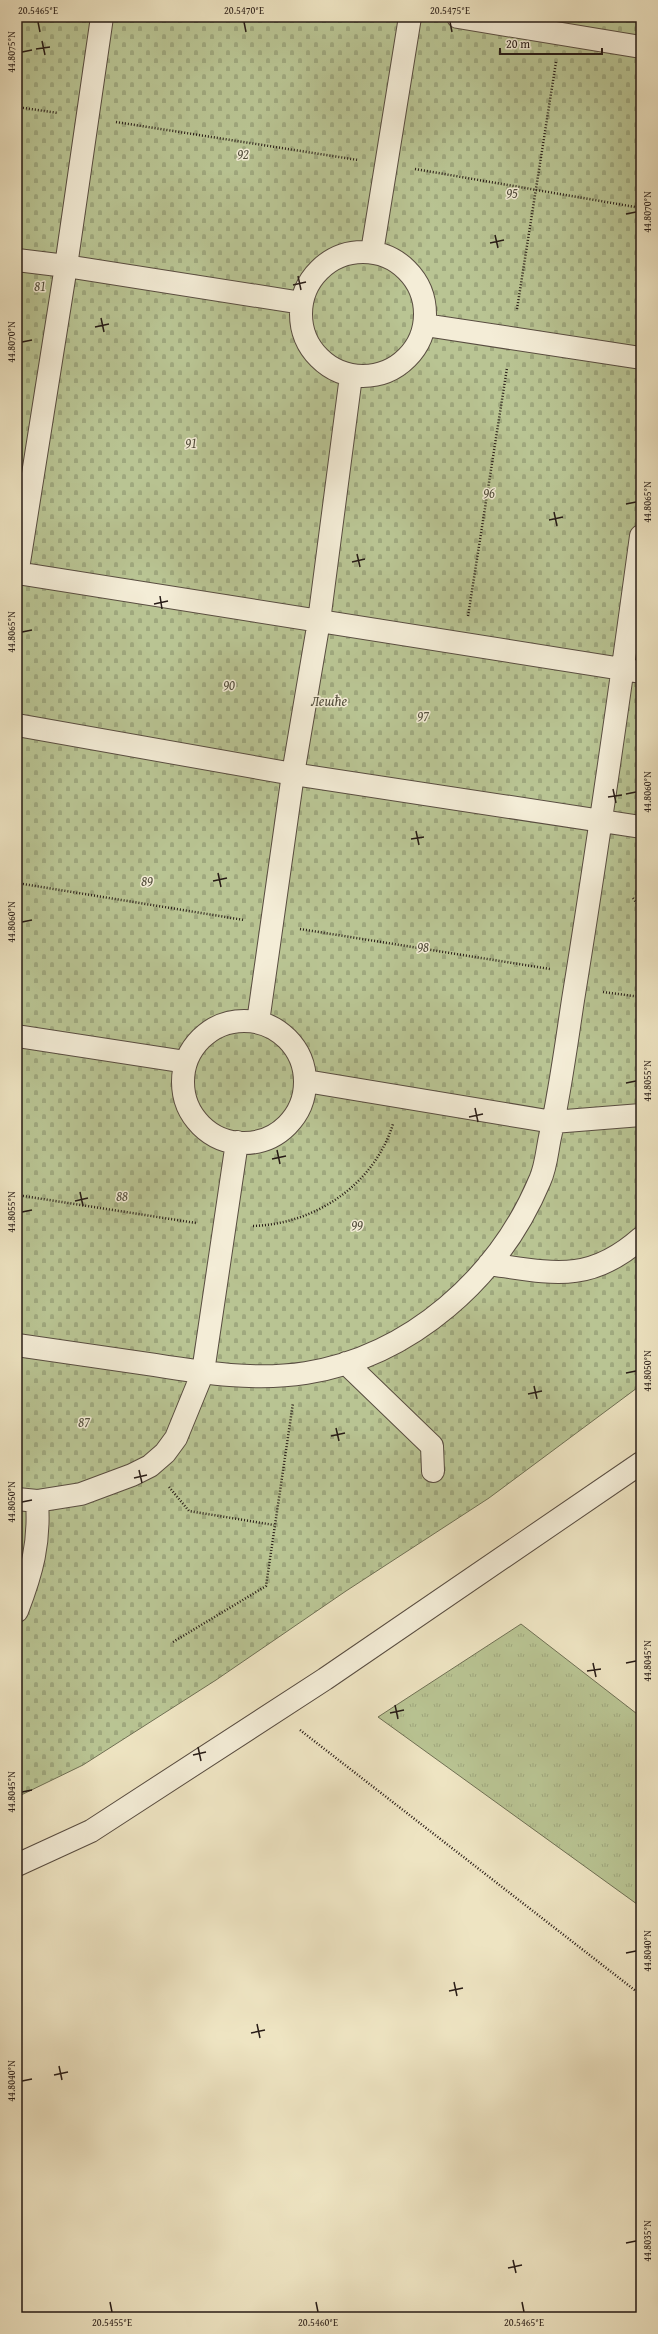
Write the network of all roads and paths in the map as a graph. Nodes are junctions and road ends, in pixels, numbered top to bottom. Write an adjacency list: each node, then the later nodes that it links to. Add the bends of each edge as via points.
1 (102, 17): 6 (street)
2 (410, 17): 7 (street)
3 (458, 17): 4 (street)
4 (641, 47)
5 (17, 107): 6 (path)
6 (88, 118): 7 (path); 11 (street)
7 (386, 164): 8 (path); 9 (street)
8 (641, 208)
9 (372, 252): 12 (street, via 353,252 335,258 319,269 308,284); 13 (street, via 391,258 407,270 419,286 425,304)
10 (17, 260): 11 (street)
11 (66, 266): 12 (street); 17 (street)
12 (302, 303): 15 (street, via 301,322 306,340 317,357 332,368)
13 (425, 324): 14 (street); 15 (street, via 418,343 406,359 390,370 371,376)
14 (641, 358)
15 (351, 376): 18 (street)
16 (641, 536): 19 (street)
17 (17, 573): 18 (street)
18 (319, 621): 19 (street); 21 (street)
19 (632, 670): 22 (street)
20 (17, 725): 21 (street)
21 (293, 774): 22 (street); 28 (street)
22 (602, 822): 23 (street); 26 (street)
23 (641, 827)
24 (633, 898): 25 (path)
25 (641, 909)
26 (575, 989): 27 (path); 33 (street)
27 (641, 997)
28 (258, 1022): 30 (street, via 240,1020 223,1024 207,1033 194,1046); 31 (street, via 274,1027 287,1037 304,1065)
29 (17, 1036): 30 (street)
30 (186, 1062): 34 (street, via 182,1080 192,1115 209,1132)
31 (306, 1081): 33 (street); 34 (street, via 303,1102 292,1120 277,1133 258,1142)
32 (641, 1115): 33 (street)
33 (553, 1122): 36 (street, via 541,1179 506,1243)
34 (237, 1142): 39 (street)
35 (641, 1238): 36 (street, via 623,1254 588,1270 554,1273)
36 (489, 1264): 38 (street, via 431,1321 396,1343)
37 (17, 1345): 39 (street)
38 (346, 1363): 39 (street, via 307,1373 258,1377); 43 (street, via 432,1446)
39 (203, 1372): 42 (street, via 176,1438 166,1453)
40 (293, 1401): 45 (path)
41 (641, 1463): 48 (street)
42 (150, 1466): 44 (street, via 132,1476 80,1494); 45 (path, via 190,1511)
43 (433, 1471)
44 (27, 1500): 46 (street, via 38,1524 31,1575)
45 (274, 1525): 47 (path, via 266,1586)
46 (17, 1611)
47 (173, 1642)
48 (276, 1711): 49 (street, via 91,1831); 50 (path)
49 (17, 1864)
50 (641, 1995)

